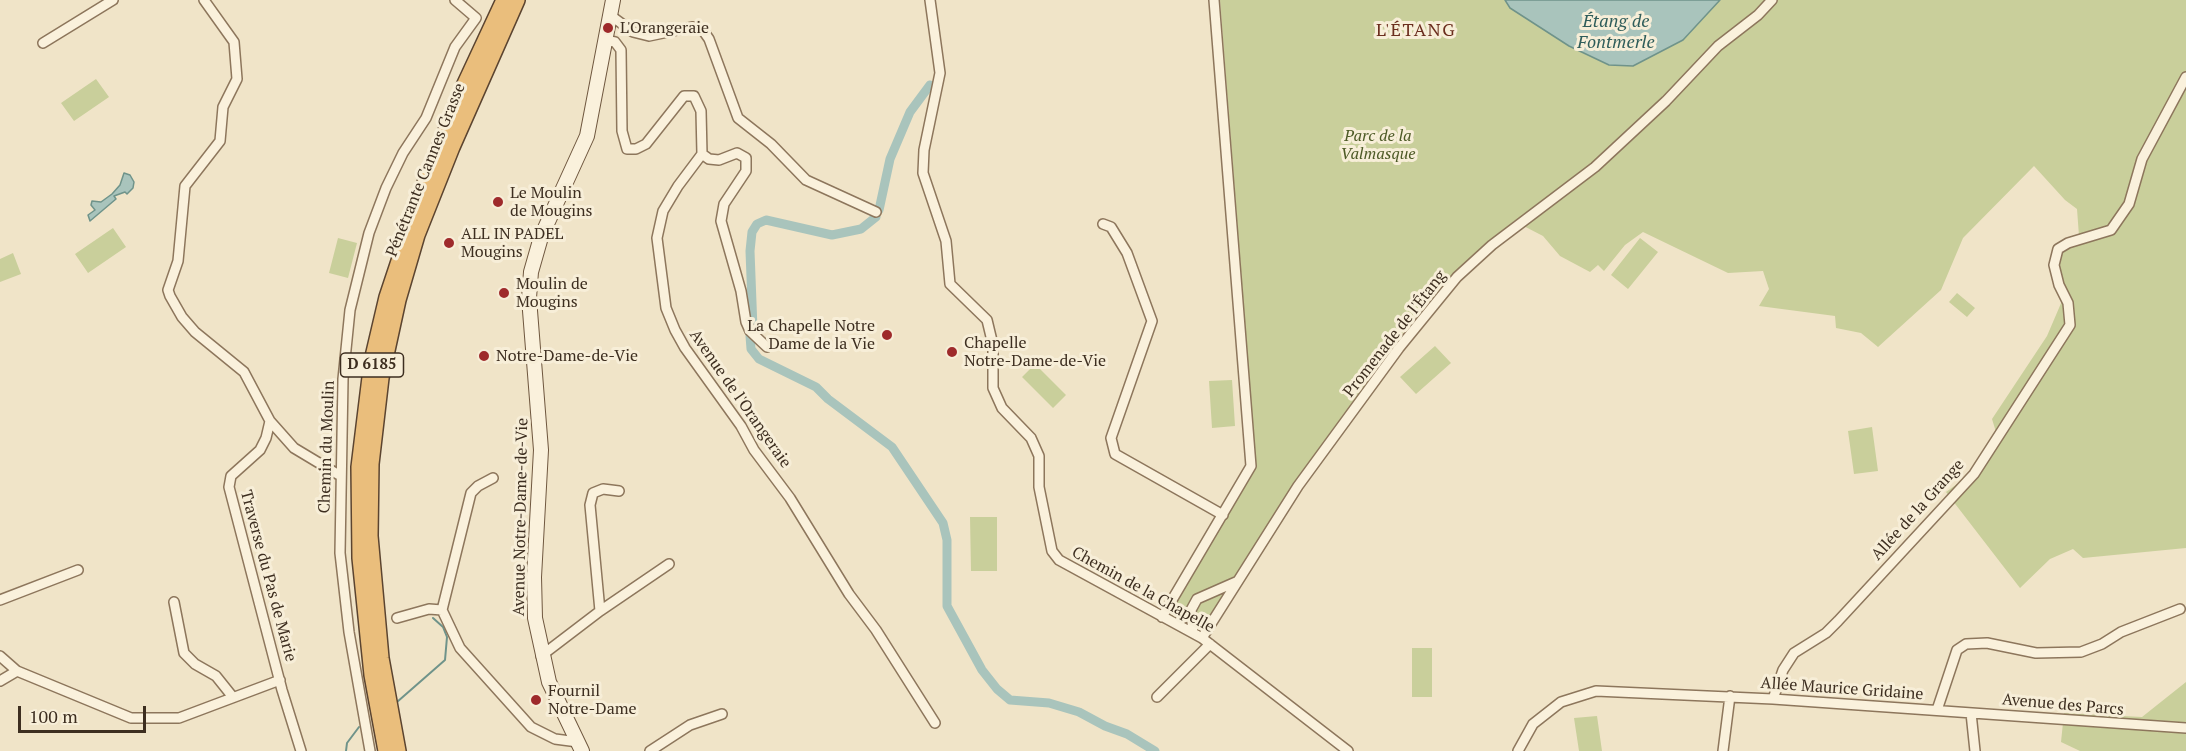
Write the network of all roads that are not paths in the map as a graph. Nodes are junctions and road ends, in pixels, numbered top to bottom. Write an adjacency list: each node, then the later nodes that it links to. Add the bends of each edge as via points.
1 (113, 0): 13 (street)
2 (204, 0): 20 (street, via 234,42 237,79 223,107 220,141 185,186 178,261 168,290 195,332 244,372)
3 (455, 0): 21 (street, Chemin du Moulin, via 476,18 454,47 426,117 403,153 369,233 353,299 343,379)
4 (504, 0): 54 (highway, Pénétrante Cannes Grasse / D 6185, via 437,150 414,212 372,361 359,467 359,534 372,675)
5 (517, 0): 15 (highway, Pénétrante Cannes Grasse / D 6185)
6 (528, 0): 15 (highway)
7 (613, 0): 11 (main road, Avenue Notre-Dame-de-Vie)
8 (930, 0): 33 (street, Chemin de la Chapelle, via 940,73 923,173 946,241 950,284 987,320 993,345 993,388 1002,408 1031,438 1039,456 1040,486 1052,551 1059,560)
9 (1214, 0): 24 (street, via 1251,461)
10 (1772, 0): 27 (street, Promenade de l'Étang, via 1718,46 1595,168 1492,245 1457,277 1399,348 1298,486)
11 (610, 15): 12 (main road, Avenue Notre-Dame-de-Vie); 17 (street, via 633,32 649,36 692,27 702,29 738,117 806,180)
12 (605, 40): 16 (street, via 619,45 623,56 622,131 627,149 646,144 675,105 684,96 694,96 701,111); 38 (main road, Avenue Notre-Dame-de-Vie, via 587,136 541,237 531,272 530,320 541,450 533,595)
13 (43, 43)
14 (2186, 77): 45 (street, Allée de la Grange, via 2142,159 2129,204 2111,230 2058,249 2054,265 2068,303 2070,325 1974,474 1826,633 1794,653)
15 (478, 88): 55 (highway, Pénétrante Cannes Grasse / D 6185, via 409,262 387,345 374,429 370,500 372,572 381,658)
16 (702, 154): 19 (street, via 720,160 737,153 743,155 747,164 724,204 721,221 753,333); 49 (street, Avenue de l'Orangeraie, via 663,212 657,238 666,308 675,330 790,498)
17 (876, 212)
18 (1103, 224): 24 (street, via 1111,227 1127,253 1152,321 1111,438 1112,447 1115,454)
19 (767, 347)
20 (270, 421): 21 (street, via 294,448); 40 (street, Traverse du Pas de Marie, via 260,450 231,476 229,487)
21 (339, 475): 53 (street, Chemin du Moulin, via 340,553)
22 (493, 478): 31 (street, via 471,494)
23 (619, 492): 32 (street, via 603,489 593,493 590,505)
24 (1223, 515): 33 (street)
25 (669, 564): 32 (street)
26 (78, 570): 28 (street)
27 (1238, 581): 35 (street, via 1197,599 1191,610); 36 (street, Promenade de l'Étang)
28 (0, 600)
29 (174, 602): 42 (street, via 184,653 216,676)
30 (2180, 609): 46 (street, via 2082,652 2036,653 1987,643 1965,644 1957,650)
31 (442, 610): 34 (street, via 429,609); 51 (street, via 460,648 531,727)
32 (600, 611): 38 (street)
33 (1162, 617): 35 (street, Chemin de la Chapelle)
34 (397, 618)
35 (1193, 633): 36 (street, Chemin de la Chapelle)
36 (1206, 641): 44 (street, Promenade de l'Étang); 57 (street, Chemin de la Chapelle)
37 (0, 656): 39 (street)
38 (541, 656): 51 (main road, Avenue Notre-Dame-de-Vie)
39 (17, 671): 41 (street); 42 (street, via 131,718 179,718)
40 (280, 680): 42 (street); 52 (street, Traverse du Pas de Marie)
41 (0, 681)
42 (232, 696)
43 (1730, 696): 45 (street, Allée Maurice Gridaine); 58 (street, Allée Maurice Gridaine, via 1596,691 1561,702 1533,724); 59 (street)
44 (1157, 697)
45 (1773, 699): 46 (street, Allée Maurice Gridaine)
46 (1937, 710): 47 (street, Avenue des Parcs)
47 (1971, 713): 50 (street, Avenue des Parcs); 60 (street)
48 (722, 714): 56 (street, via 690,725)
49 (935, 723)
50 (2186, 728)
51 (580, 746)
52 (301, 751)
53 (370, 751)
54 (386, 751)
55 (398, 751)
56 (650, 751)
57 (1348, 751)
58 (1518, 751)
59 (1723, 751)
60 (1975, 751)

